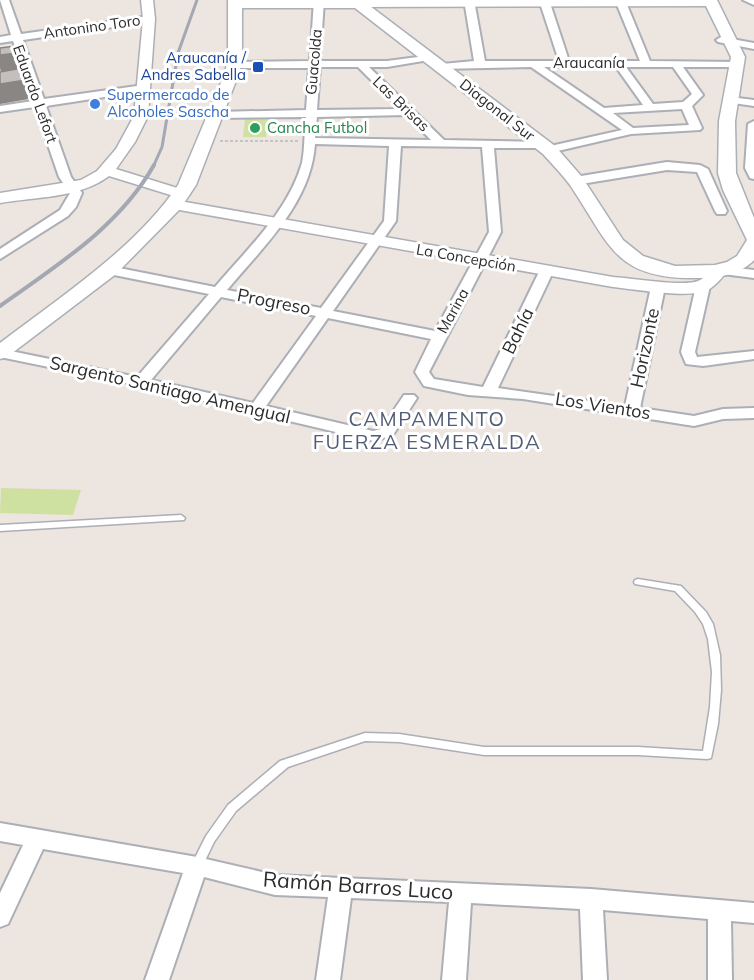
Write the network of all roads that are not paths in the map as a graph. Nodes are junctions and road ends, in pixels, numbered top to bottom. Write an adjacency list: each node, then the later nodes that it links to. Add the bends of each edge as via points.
1 (4, 0): 13 (street, Eduardo Lefort)
2 (147, 0): 14 (street)
3 (748, 0): 12 (street)
4 (621, 1): 5 (street); 11 (street); 22 (street)
5 (705, 1): 17 (main road)
6 (235, 2): 7 (main road); 29 (main road)
7 (319, 2): 8 (main road); 24 (street, Guacolda)
8 (356, 2): 9 (street); 19 (main road, Diagonal Sur)
9 (394, 2): 10 (street)
10 (470, 2): 11 (street); 26 (street)
11 (544, 2): 20 (street)
12 (754, 2)
13 (4, 16): 15 (street, Eduardo Lefort)
14 (149, 19): 15 (street, Antonino Toro); 31 (street)
15 (15, 38): 16 (street, Antonino Toro); 33 (street, Eduardo Lefort, via 26,83)
16 (0, 40)
17 (727, 41): 18 (street); 28 (main road, via 738,57)
18 (754, 46)
19 (429, 57): 25 (street); 30 (main road, Diagonal Sur)
20 (565, 63): 21 (street, Araucanía); 27 (street, Araucanía)
21 (618, 63): 22 (street, Araucanía); 36 (street)
22 (646, 63): 23 (street, Araucanía)
23 (675, 63): 28 (street, Araucanía); 35 (street, via 698,95)
24 (313, 64): 25 (street); 29 (street); 40 (street, Guacolda)
25 (360, 64): 39 (street, Las Brisas)
26 (480, 64): 27 (street, Araucanía); 30 (street, Araucanía)
27 (533, 64): 38 (street)
28 (735, 64): 32 (main road)
29 (234, 65): 41 (main road)
30 (442, 67): 44 (main road, Diagonal Sur)
31 (144, 88): 33 (street); 52 (street, via 138,126)
32 (730, 100): 34 (street); 60 (main road, via 726,133 728,173)
33 (39, 103): 37 (street); 55 (street, Eduardo Lefort, via 65,177)
34 (754, 103)
35 (686, 105): 36 (street); 43 (street, via 696,128)
36 (650, 106): 38 (street)
37 (0, 109)
38 (602, 111): 43 (street)
39 (409, 112): 40 (street); 48 (street, Las Brisas)
40 (309, 114): 41 (street); 46 (street, Guacolda)
41 (215, 115): 57 (main road)
42 (754, 124): 45 (street)
43 (631, 131): 51 (street)
44 (528, 133): 50 (street); 51 (main road, Diagonal Sur)
45 (753, 137): 53 (street)
46 (309, 141): 47 (street); 59 (street, Guacolda, via 304,178)
47 (395, 144): 48 (street); 61 (street, Las Brisas, via 390,221)
48 (441, 144): 49 (street)
49 (488, 145): 50 (street); 64 (street, Marina, via 496,227)
50 (503, 145): 51 (street)
51 (545, 147): 54 (main road, Diagonal Sur)
52 (100, 175): 55 (street); 57 (street, La Concepción)
53 (754, 175)
54 (575, 181): 58 (street, via 667,166 700,169); 66 (main road, Diagonal Sur, via 616,244 635,258 659,268 692,273)
55 (72, 185): 56 (street); 63 (street, via 76,193 70,207)
56 (0, 198)
57 (178, 199): 59 (street, La Concepción); 65 (main road)
58 (721, 211)
59 (276, 224): 61 (street, La Concepción); 71 (street, Guacolda)
60 (754, 237)
61 (376, 242): 64 (street, La Concepción); 72 (street, Las Brisas)
62 (754, 244): 66 (main road, via 745,260)
63 (0, 255)
64 (481, 261): 67 (street, La Concepción); 73 (street, Marina)
65 (108, 270): 71 (street, Progreso); 74 (main road)
66 (720, 270): 68 (street); 69 (street)
67 (546, 272): 70 (street, La Concepción); 78 (street, Bahía)
68 (754, 274)
69 (703, 286): 70 (street, La Concepción); 75 (street, via 688,352 691,361)
70 (658, 287): 81 (street, Horizonte)
71 (220, 291): 72 (street, Progreso); 77 (street, Guacolda)
72 (326, 312): 73 (street, Progreso); 80 (street, Las Brisas)
73 (438, 336): 76 (street, Marina)
74 (1, 353): 77 (street, Sargento Santiago Amengual)
75 (754, 355)
76 (422, 372): 78 (street, Los Vientos, via 429,383 438,386)
77 (141, 382): 80 (street, Sargento Santiago Amengual)
78 (489, 390): 81 (street, Los Vientos)
79 (409, 398): 80 (street, Sargento Santiago Amengual, via 387,432 374,436)
80 (257, 409)
81 (632, 410): 82 (street, Los Vientos, via 694,421 723,414)
82 (754, 413)
83 (181, 518): 84 (lane)
84 (0, 528)
85 (638, 582): 88 (lane, via 678,588 707,623 716,665 716,718 707,755 484,751 365,737 284,764 232,808 210,838)
86 (0, 832): 87 (street, Ramón Barros Luco)
87 (37, 838): 88 (street, Ramón Barros Luco); 94 (street)
88 (197, 866): 89 (street, Ramón Barros Luco, via 275,885); 95 (street)
89 (341, 888): 90 (street, Ramón Barros Luco); 96 (street)
90 (461, 892): 91 (street, Ramón Barros Luco); 97 (street)
91 (591, 899): 92 (street, Ramón Barros Luco); 98 (street)
92 (719, 909): 93 (street, Ramón Barros Luco); 99 (street)
93 (754, 913)
94 (0, 917)
95 (157, 980)
96 (328, 980)
97 (454, 980)
98 (595, 980)
99 (720, 980)

